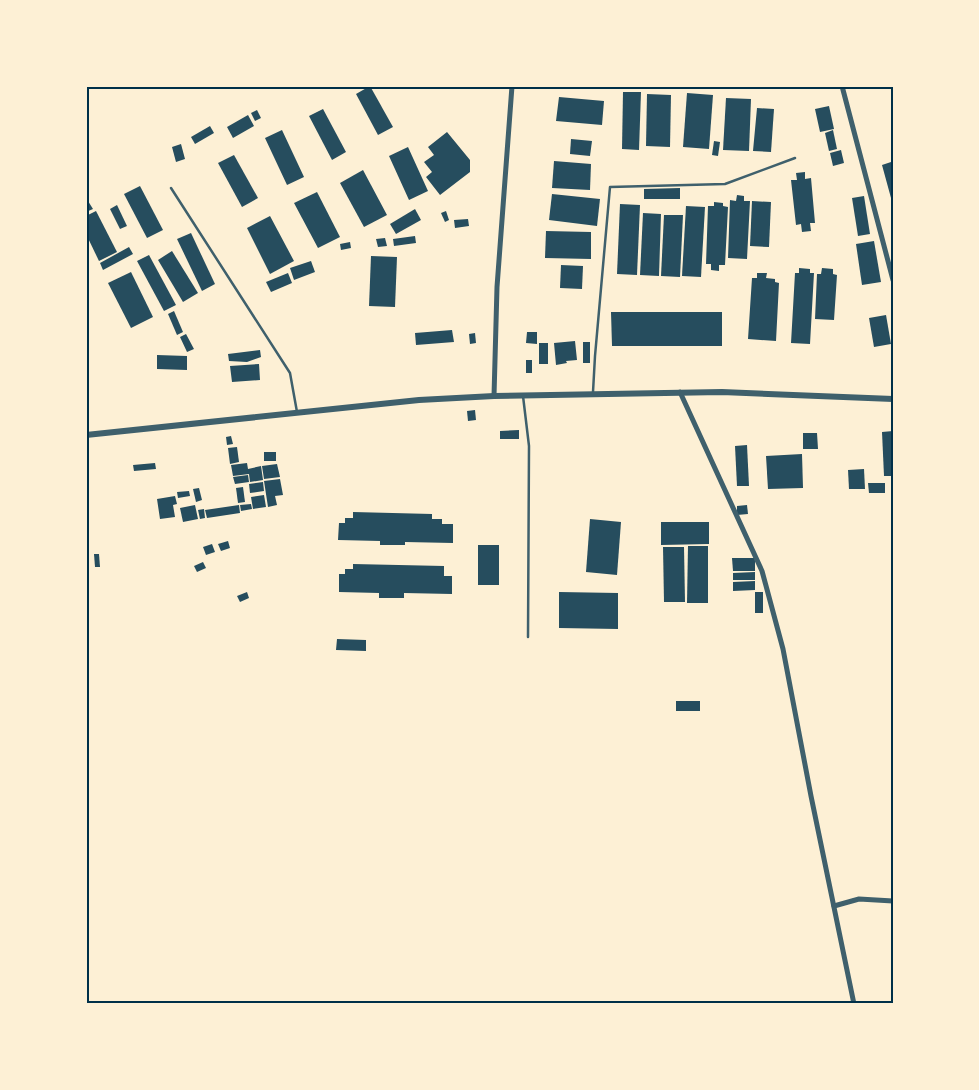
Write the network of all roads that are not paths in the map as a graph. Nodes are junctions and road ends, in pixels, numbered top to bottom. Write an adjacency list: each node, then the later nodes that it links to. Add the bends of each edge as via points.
1 (512, 86): 9 (street, via 497,287)
2 (842, 86): 5 (street)
3 (795, 158): 7 (lane, via 725,184 610,187)
4 (171, 188): 11 (lane, via 290,373)
5 (893, 280)
6 (680, 392): 7 (street); 10 (street); 15 (street, via 762,571 783,648)
7 (592, 393): 8 (street)
8 (523, 395): 9 (street); 13 (lane, via 529,446)
9 (494, 396): 11 (street)
10 (893, 399)
11 (297, 412): 12 (street)
12 (86, 435)
13 (528, 637)
14 (893, 901): 15 (street, via 859,899)
15 (834, 906): 16 (street)
16 (854, 1004)

